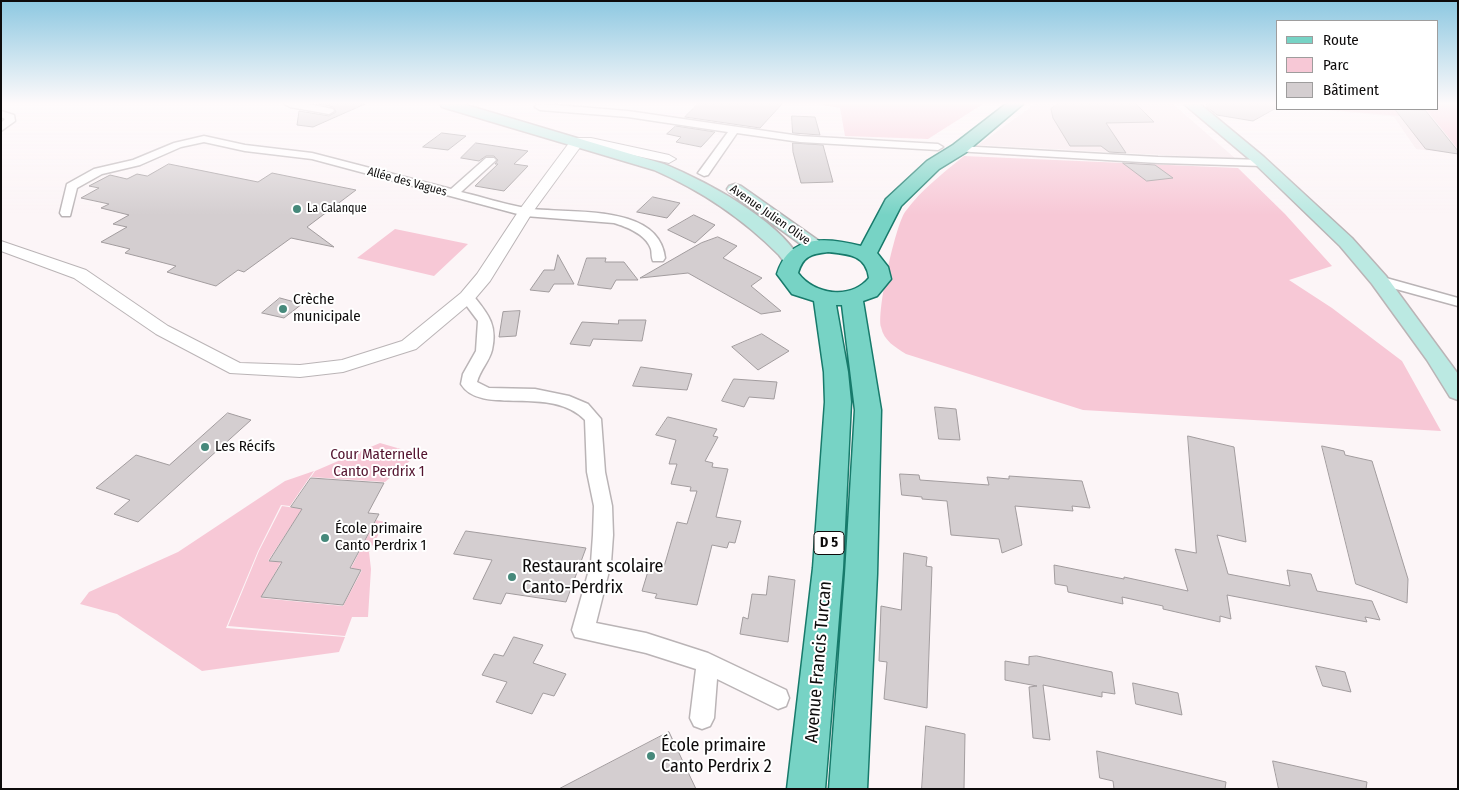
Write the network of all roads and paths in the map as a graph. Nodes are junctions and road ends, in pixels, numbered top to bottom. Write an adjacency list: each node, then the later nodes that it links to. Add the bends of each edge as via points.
1 (196, 141): 13 (street, Allée des Vagues)
2 (213, 141): 19 (street, Allée des Vagues, via 312,156)
3 (573, 141): 10 (main road, Avenue Julien Olive)
4 (608, 141): 14 (main road, Avenue Julien Olive)
5 (726, 141): 18 (street)
6 (832, 141): 11 (street)
7 (947, 141): 11 (main road)
8 (968, 141): 12 (main road)
9 (1236, 141): 17 (main road)
10 (577, 142): 14 (street, Avenue Julien Olive, via 591,142); 21 (street); 29 (main road, Avenue Julien Olive, via 688,178 741,210)
11 (938, 147): 23 (main road, via 908,168)
12 (959, 148): 17 (street, via 1150,160); 27 (main road, via 933,165 892,203)
13 (157, 154): 15 (street); 22 (street, Allée des Vagues, via 136,163 98,171 71,186)
14 (669, 159): 18 (main road, Avenue Julien Olive)
15 (172, 160)
16 (490, 160): 19 (street, Allée des Vagues)
17 (1263, 163): 30 (main road, via 1346,242)
18 (704, 173): 26 (main road, Avenue Julien Olive, via 742,193)
19 (452, 194): 21 (street, Allée des Vagues)
20 (632, 210): 24 (street, Allée des Vagues)
21 (525, 212): 24 (street, Allée des Vagues); 32 (street)
22 (66, 213)
23 (868, 214)
24 (615, 218): 28 (street, Allée des Vagues, via 644,232 657,247)
25 (1, 246): 32 (street, via 80,274 162,330 237,369 300,371 343,366 409,345)
26 (816, 247): 27 (main road, via 849,241); 29 (main road)
27 (866, 255): 31 (main road, via 878,266 880,279 871,290)
28 (658, 258)
29 (791, 259): 31 (main road, via 787,274 800,288)
30 (1379, 280): 33 (street); 34 (main road)
31 (838, 297): 39 (main road, Avenue Francis Turcan / D 5, via 838,402 828,568); 40 (main road, D 5, via 868,410)
32 (467, 298): 35 (street, via 485,322 484,351 469,384 475,391)
33 (1458, 302)
34 (1458, 392)
35 (555, 398): 36 (street, via 581,407 593,419 604,536 601,563 583,630 646,642)
36 (708, 663): 37 (street); 38 (street)
37 (778, 698)
38 (702, 718)
39 (806, 789)
40 (848, 789)

